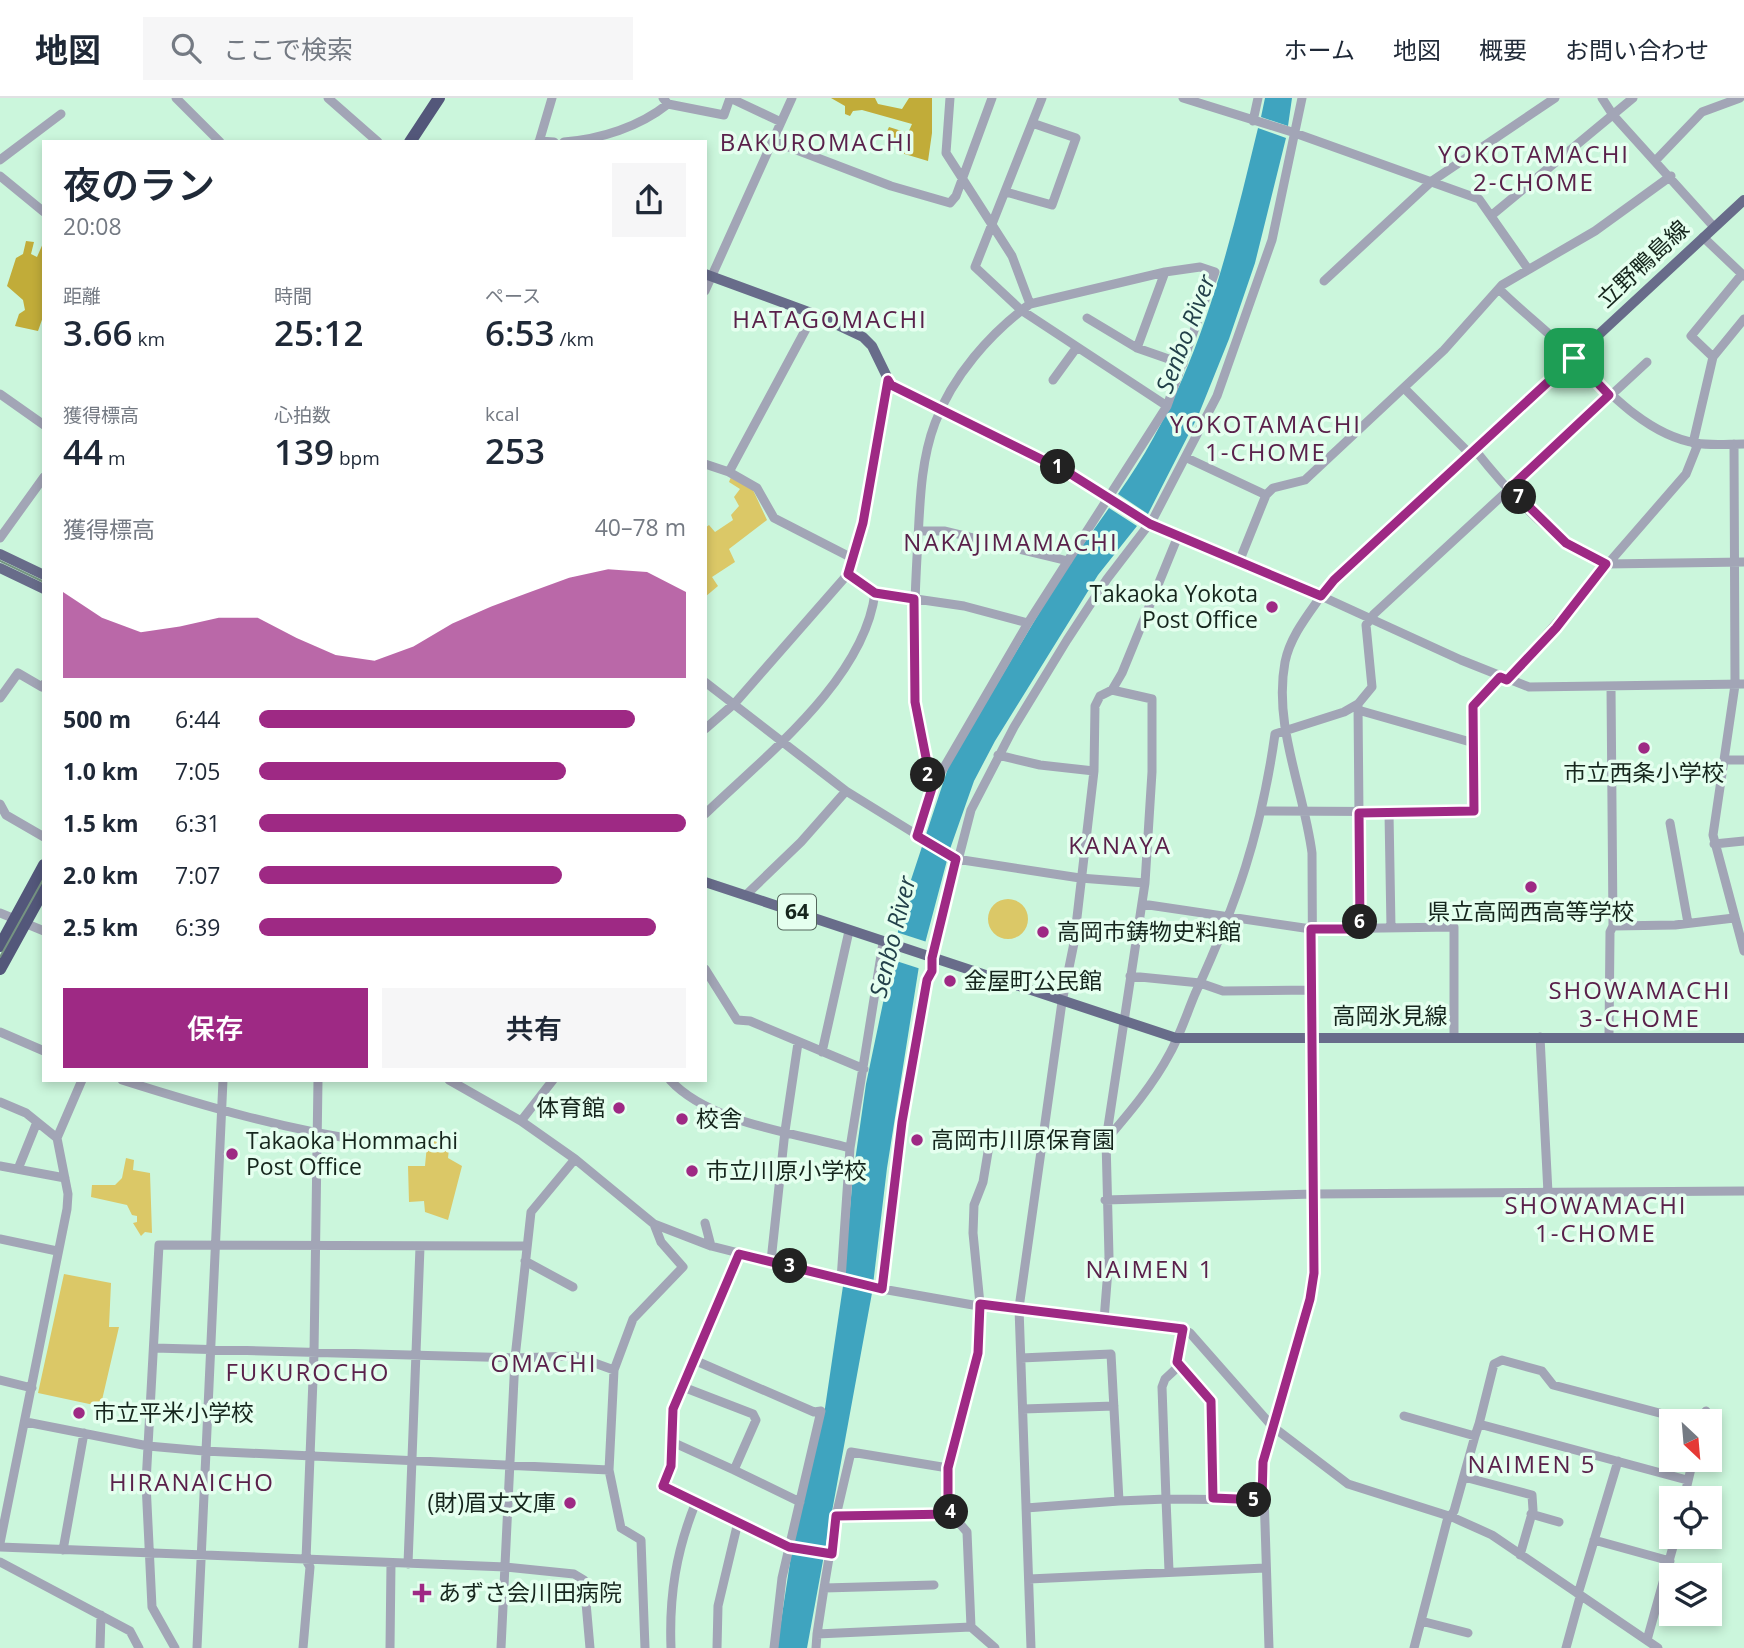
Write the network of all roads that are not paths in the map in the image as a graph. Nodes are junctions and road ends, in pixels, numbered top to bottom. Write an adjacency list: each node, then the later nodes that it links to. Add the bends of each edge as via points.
1 (176, 98): 23 (street)
2 (328, 98): 24 (street)
3 (439, 98): 25 (highway)
4 (552, 98): 26 (street)
5 (792, 98): 19 (street)
6 (950, 98): 33 (street, via 946,153)
7 (992, 98): 33 (street)
8 (1042, 98): 21 (street)
9 (1184, 98): 20 (street)
10 (1258, 98): 20 (street)
11 (1302, 98): 22 (street)
12 (1555, 98): 34 (street)
13 (1602, 98): 18 (street)
14 (1633, 98): 18 (street)
15 (1740, 98): 30 (street, via 1702,112)
16 (666, 101): 19 (street, via 724,115 730,99); 27 (street, via 635,125)
17 (61, 114): 29 (street)
18 (1613, 115): 30 (street); 38 (street)
19 (782, 122): 28 (street)
20 (1255, 122): 22 (street)
21 (1032, 123): 35 (street); 35 (street, via 1076,138 1052,205)
22 (1294, 133): 34 (street); 70 (street, via 1272,240 1217,396)
23 (218, 140)
24 (376, 140)
25 (411, 140)
26 (539, 140)
27 (572, 140)
28 (773, 141): 33 (street, via 940,202 950,203 956,196); 44 (street)
29 (0, 160)
30 (1656, 160): 32 (street)
31 (0, 176): 37 (street)
32 (1671, 176): 40 (street); 42 (street, via 1595,231)
33 (961, 177): 39 (street)
34 (1432, 181): 38 (street, via 1479,199); 46 (street)
35 (1006, 192): 39 (street)
36 (1744, 200): 40 (main road, 立野鴨島線)
37 (42, 210)
38 (1492, 215): 42 (street)
39 (992, 227): 48 (street, via 1019,269); 49 (street, via 975,267)
40 (1714, 227): 41 (main road, 立野鴨島線)
41 (1703, 237): 45 (street); 56 (main road, 立野鴨島線)
42 (1528, 269): 47 (street)
43 (1165, 272): 48 (street); 54 (street); 58 (street, via 1200,267 1215,272)
44 (708, 275): 50 (main road)
45 (1743, 275): 55 (street, via 1691,336)
46 (1324, 281)
47 (1499, 289): 56 (street); 61 (street)
48 (1030, 304): 49 (street)
49 (1021, 310): 53 (street); 65 (street, via 962,372)
50 (814, 314): 59 (main road, via 863,337); 72 (street)
51 (1087, 318): 54 (street)
52 (1744, 319): 55 (street)
53 (1077, 347): 60 (street); 64 (street)
54 (1138, 348): 58 (street)
55 (1713, 357): 67 (street)
56 (1574, 358): 63 (street); 69 (main road, 立野鴨島線)
57 (1647, 362): 63 (street)
58 (1182, 364): 64 (street)
59 (888, 380): 65 (main road); 82 (street, via 863,523)
60 (1053, 380)
61 (1404, 388): 69 (street); 75 (street, via 1305,480 1273,488)
62 (0, 394): 66 (street)
63 (1609, 395): 67 (street, via 1669,434); 74 (street)
64 (1167, 406): 76 (street)
65 (941, 409): 76 (main road, via 1069,473); 78 (street, via 925,458)
66 (42, 424)
67 (1696, 443): 68 (street); 86 (street, via 1686,474)
68 (1739, 444): 85 (street)
69 (1472, 452): 74 (street); 92 (main road, 立野鴨島線)
70 (1187, 458): 75 (street); 77 (street)
71 (707, 465): 72 (street)
72 (729, 472): 82 (street, via 757,488 774,518)
73 (42, 480): 80 (street)
74 (1510, 488): 86 (street, via 1566,543); 94 (street)
75 (1266, 495): 84 (street)
76 (1111, 500): 77 (main road); 83 (street)
77 (1149, 523): 79 (main road); 109 (street, via 1107,579)
78 (919, 531): 83 (street, via 945,530); 93 (street)
79 (1178, 536): 84 (main road); 101 (street)
80 (0, 538)
81 (0, 554): 88 (main road)
82 (852, 558): 89 (street)
83 (1068, 562): 95 (street)
84 (1238, 562): 92 (main road)
85 (1740, 562): 86 (street); 98 (street)
86 (1606, 564): 96 (street, via 1556,628)
87 (0, 568): 90 (main road)
88 (42, 574)
89 (848, 574): 91 (street); 103 (street)
90 (42, 588)
91 (875, 593): 93 (street); 107 (street, via 862,640)
92 (1321, 596): 94 (street); 106 (street, via 1303,620 1285,660 1281,705)
93 (914, 599): 95 (street); 113 (street, via 915,702)
94 (1370, 619): 96 (street); 104 (street, via 1366,625 1372,687)
95 (1028, 623): 113 (street)
96 (1503, 678): 100 (street, via 1528,687); 108 (street, via 1473,706)
97 (707, 683): 103 (street)
98 (1739, 685): 100 (street); 110 (street)
99 (42, 687): 102 (street, via 18,673)
100 (1611, 687): 139 (street)
101 (1112, 690): 112 (street, via 1100,696 1095,706); 130 (street, via 1152,699)
102 (0, 698)
103 (735, 703): 105 (street); 107 (street)
104 (1358, 707): 106 (street); 108 (street); 119 (street)
105 (707, 727)
106 (1286, 732): 116 (street, via 1275,734); 118 (street)
107 (785, 742): 114 (street); 117 (street)
108 (1474, 743): 120 (street, via 1474,811)
109 (998, 755): 112 (street); 126 (street)
110 (1725, 760): 111 (street); 125 (street)
111 (1744, 760)
112 (1094, 771): 128 (street)
113 (932, 788): 123 (street)
114 (846, 791): 123 (street); 132 (street)
115 (0, 804): 122 (street, via 6,815)
116 (1262, 811): 118 (street); 135 (street)
117 (707, 812)
118 (1307, 813): 119 (street); 141 (street, via 1312,853)
119 (1359, 813): 120 (street); 142 (street)
120 (1389, 813): 140 (street)
121 (1670, 823): 138 (street)
122 (42, 836)
123 (919, 837): 126 (street)
124 (1744, 841): 125 (street)
125 (1714, 844): 136 (street)
126 (954, 858): 128 (street); 149 (street)
127 (42, 869): 137 (highway)
128 (1080, 878): 130 (street); 155 (street)
129 (707, 883): 132 (main road, 64)
130 (1145, 883): 133 (street)
131 (42, 891): 137 (highway)
132 (746, 895): 144 (main road, 64)
133 (1142, 904): 135 (street); 152 (street)
134 (0, 913): 137 (street)
135 (1230, 917): 141 (street); 153 (street)
136 (1734, 918): 138 (street); 145 (street)
137 (19, 920): 143 (street); 147 (highway); 150 (highway)
138 (1688, 923): 139 (street)
139 (1613, 926): 158 (street)
140 (1391, 928): 142 (street); 160 (street, via 1454,927)
141 (1311, 929): 142 (street); 154 (street)
142 (1360, 929)
143 (42, 930)
144 (849, 931): 146 (main road, 64); 166 (street)
145 (1743, 940): 148 (street)
146 (886, 944): 149 (main road, 64); 167 (street)
147 (0, 946)
148 (1744, 951)
149 (928, 957): 155 (main road, 高岡氷見線 / 64); 208 (street)
150 (0, 969)
151 (707, 975): 164 (street, via 737,1020 750,1021)
152 (1130, 976): 153 (street); 156 (street)
153 (1200, 983): 154 (street, via 1223,991); 162 (street)
154 (1312, 990): 159 (street)
155 (1062, 1002): 156 (main road, 高岡氷見線 / 64); 182 (street)
156 (1122, 1022): 162 (main road, 高岡氷見線 / 64); 184 (street)
157 (0, 1032): 165 (street)
158 (1609, 1036): 161 (main road, 高岡氷見線 / 64); 163 (main road, 高岡氷見線 / 64)
159 (1312, 1037): 160 (main road, 高岡氷見線 / 64); 162 (main road, 高岡氷見線 / 64); 192 (street)
160 (1454, 1037): 161 (main road, 高岡氷見線 / 64)
161 (1541, 1037): 191 (street)
162 (1176, 1038): 184 (street, via 1144,1094)
163 (1744, 1038)
164 (798, 1043): 166 (street); 179 (street)
165 (42, 1050)
166 (822, 1052): 167 (street)
167 (864, 1069): 185 (street)
168 (81, 1082): 181 (street)
169 (128, 1082): 176 (street)
170 (223, 1082): 176 (street)
171 (318, 1082): 180 (street)
172 (453, 1082): 177 (street)
173 (551, 1082): 177 (street)
174 (672, 1082): 179 (street, via 712,1108)
175 (0, 1102): 178 (street)
176 (220, 1111): 180 (street); 197 (street)
177 (521, 1121): 186 (street)
178 (37, 1122): 181 (street); 188 (street)
179 (785, 1131): 185 (street); 205 (street)
180 (318, 1134): 183 (street); 198 (street)
181 (57, 1138): 189 (street)
182 (1044, 1141): 184 (street); 209 (street, via 989,1146 974,1205); 210 (street)
183 (372, 1142)
184 (1106, 1144): 193 (street)
185 (850, 1148): 206 (street)
186 (575, 1159): 194 (street); 200 (street, via 531,1212)
187 (0, 1166): 188 (street)
188 (18, 1169): 189 (street)
189 (65, 1178): 202 (street, via 67,1209)
190 (1744, 1191): 191 (street)
191 (1548, 1193): 192 (street)
192 (1314, 1194): 193 (street); 231 (street, via 1312,1286)
193 (1105, 1200): 211 (street, via 1109,1257)
194 (654, 1223): 201 (street); 221 (street, via 661,1242 682,1267 633,1319)
195 (705, 1223): 201 (street)
196 (0, 1239): 202 (street)
197 (215, 1245): 198 (street); 213 (street, via 159,1245); 214 (street)
198 (315, 1247): 199 (street); 215 (street)
199 (420, 1247): 200 (street); 216 (street)
200 (527, 1247): 204 (street)
201 (711, 1247): 203 (street)
202 (57, 1251): 224 (street)
203 (739, 1254): 205 (street); 219 (street)
204 (525, 1261): 207 (street); 217 (street)
205 (771, 1261): 206 (street)
206 (841, 1280): 208 (street)
207 (573, 1286)
208 (880, 1289): 209 (street)
209 (980, 1304): 210 (street); 241 (street, via 978,1353)
210 (1019, 1308): 211 (street); 218 (street)
211 (1104, 1320): 212 (street)
212 (1183, 1329): 220 (street); 231 (street)
213 (154, 1348): 214 (street); 235 (street)
214 (211, 1349): 215 (street); 236 (street)
215 (314, 1353): 216 (street); 237 (street)
216 (414, 1355): 217 (street); 238 (street)
217 (515, 1358): 221 (street, via 575,1356); 240 (street)
218 (1021, 1358): 225 (street, via 1111,1354); 226 (street)
219 (694, 1360): 223 (street); 253 (street, via 814,1412 821,1411)
220 (1180, 1365): 248 (street, via 1211,1401); 249 (street, via 1162,1387)
221 (614, 1370): 242 (street)
222 (0, 1380): 224 (street)
223 (683, 1387): 234 (street, via 673,1409); 243 (street, via 753,1414 756,1420)
224 (32, 1388): 229 (street)
225 (1114, 1406): 226 (street); 251 (street)
226 (1023, 1409): 254 (street)
227 (1659, 1413): 230 (street, via 1553,1385 1542,1371 1502,1360 1494,1364)
228 (1404, 1416): 233 (street)
229 (26, 1422): 232 (street); 262 (street)
230 (1479, 1424): 233 (street); 239 (street)
231 (1272, 1426): 250 (street, via 1263,1462); 258 (street, via 1348,1484)
232 (84, 1433): 235 (street); 265 (street)
233 (1475, 1436): 245 (street)
234 (670, 1441): 243 (street); 252 (street, via 671,1466 663,1486)
235 (148, 1446): 236 (street); 266 (street)
236 (204, 1451): 237 (street); 267 (street)
237 (309, 1457): 238 (street); 270 (street)
238 (411, 1461): 240 (street); 274 (street)
239 (1618, 1461): 246 (street); 261 (street)
240 (511, 1464): 242 (street); 275 (street)
241 (948, 1468): 255 (street, via 948,1510); 257 (street, via 851,1452)
242 (609, 1470): 297 (street, via 621,1528 640,1539)
243 (734, 1470): 253 (street)
244 (1689, 1472): 246 (street)
245 (1464, 1476): 256 (street, via 1532,1495); 258 (street)
246 (1687, 1480): 247 (street)
247 (1686, 1486)
248 (1213, 1498): 249 (street); 250 (street)
249 (1166, 1499): 251 (street); 277 (street)
250 (1262, 1500): 276 (street)
251 (1119, 1501): 254 (street)
252 (696, 1502): 259 (street); 298 (street, via 669,1603)
253 (800, 1502): 263 (street)
254 (1026, 1508): 278 (street)
255 (952, 1514): 257 (street); 284 (street, via 967,1532)
256 (1531, 1514): 260 (street); 269 (street)
257 (836, 1516): 268 (street)
258 (1452, 1517): 269 (street, via 1492,1535); 283 (street, via 1447,1521)
259 (738, 1522): 263 (street); 299 (street, via 718,1606)
260 (1559, 1522)
261 (1594, 1540): 271 (street); 281 (street)
262 (0, 1545): 265 (street)
263 (791, 1547): 268 (street); 300 (street)
264 (1672, 1549): 271 (street)
265 (63, 1550): 266 (street)
266 (150, 1553): 267 (street); 291 (street, via 152,1607)
267 (200, 1553): 270 (street); 292 (street)
268 (829, 1554): 280 (street)
269 (1520, 1555): 281 (street)
270 (306, 1560): 273 (street); 293 (street, via 310,1567)
271 (1670, 1561): 288 (street)
272 (0, 1562): 282 (street)
273 (391, 1563): 274 (street); 294 (street)
274 (408, 1563): 275 (street)
275 (506, 1567): 295 (street); 296 (street, via 574,1574 584,1580)
276 (1265, 1569): 277 (street); 305 (street)
277 (1169, 1571): 278 (street)
278 (1029, 1578): 304 (street)
279 (934, 1585): 280 (street)
280 (824, 1588): 286 (street)
281 (1579, 1596): 288 (street); 307 (street)
282 (101, 1615): 289 (street); 290 (street, via 130,1631)
283 (1421, 1621): 285 (street); 306 (street)
284 (971, 1627): 286 (street); 287 (street)
285 (1468, 1633)
286 (817, 1634): 301 (street)
287 (980, 1636): 302 (street); 303 (street)
288 (1647, 1640): 308 (street)
289 (100, 1648)
290 (139, 1648)
291 (175, 1648)
292 (197, 1648)
293 (303, 1648)
294 (390, 1648)
295 (501, 1648)
296 (590, 1648)
297 (645, 1648)
298 (671, 1648)
299 (717, 1648)
300 (774, 1648)
301 (816, 1648)
302 (980, 1648)
303 (995, 1648)
304 (1031, 1648)
305 (1269, 1648)
306 (1414, 1648)
307 (1566, 1648)
308 (1658, 1648)

